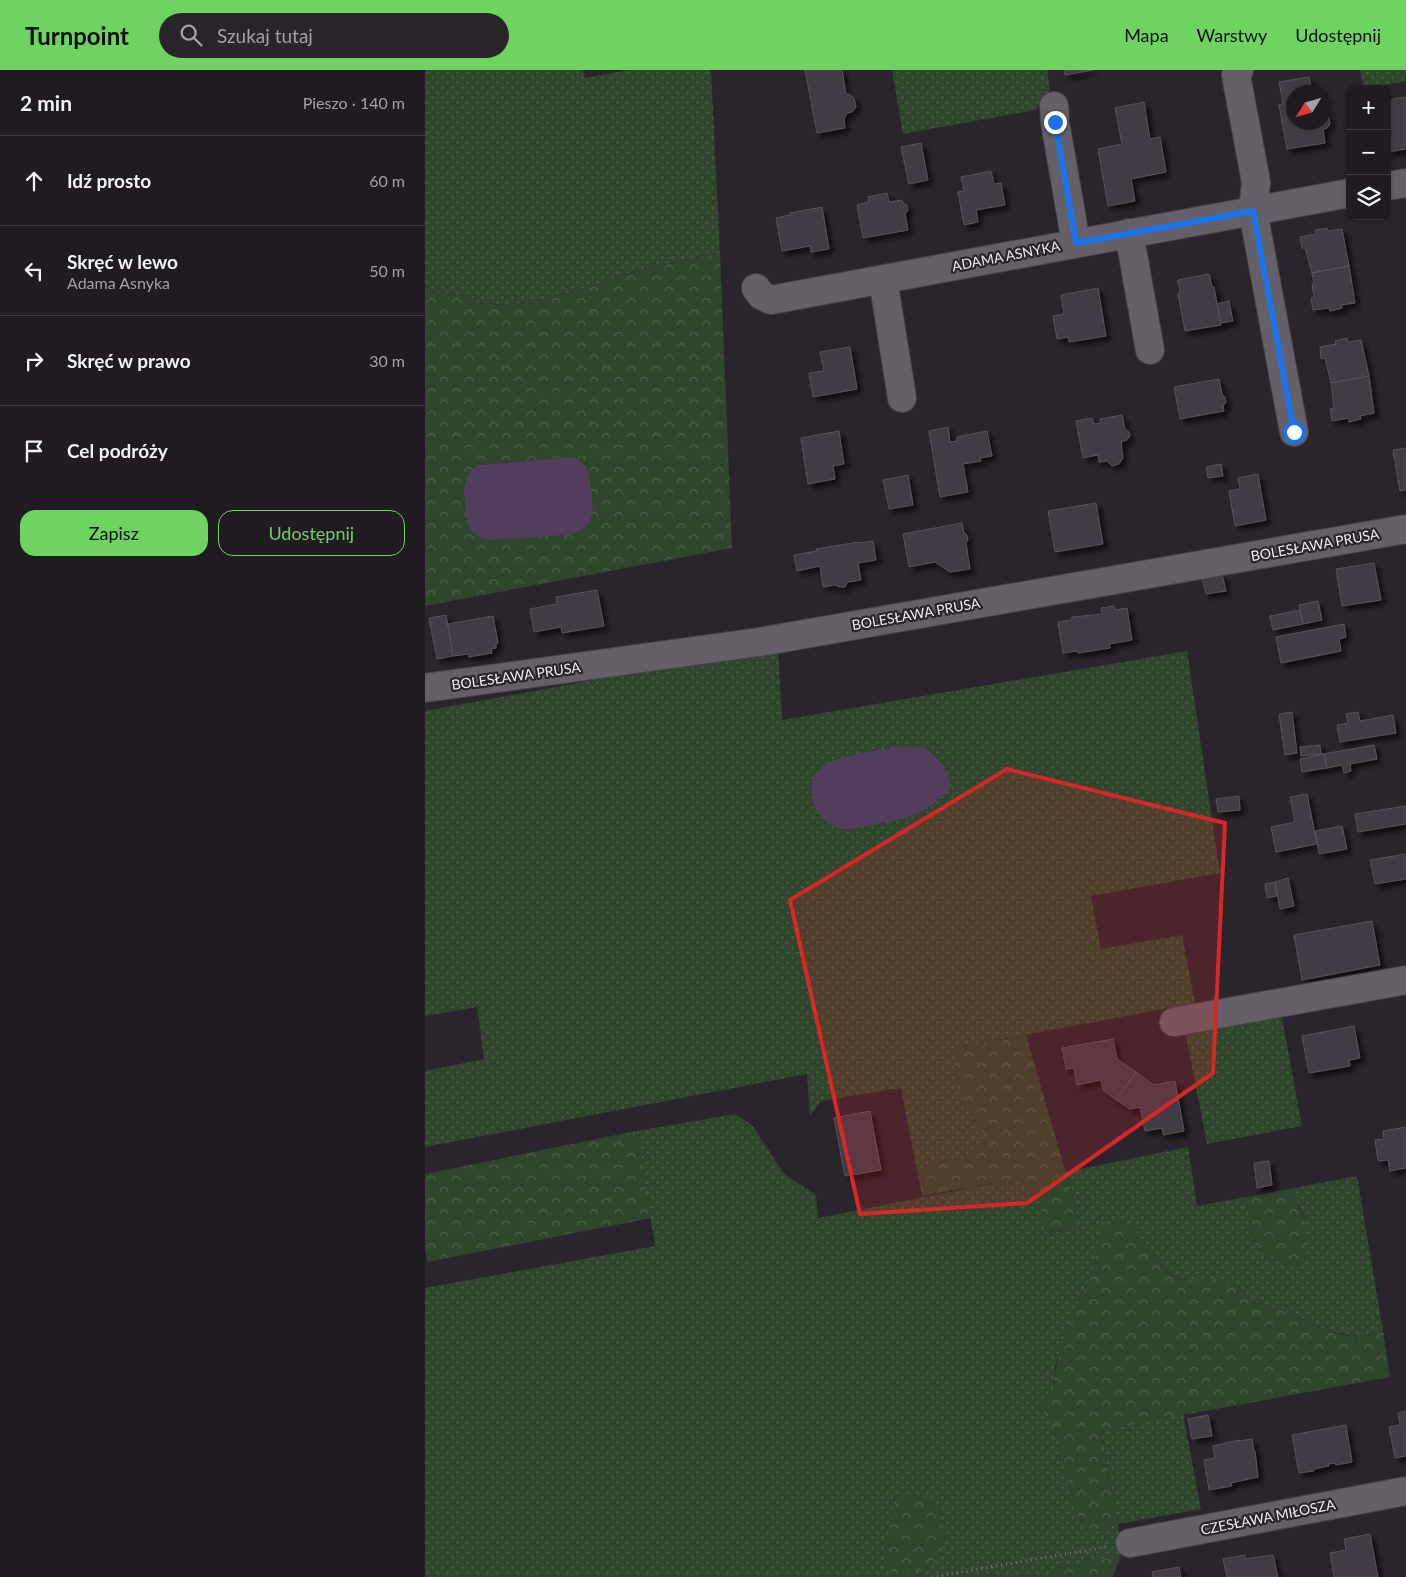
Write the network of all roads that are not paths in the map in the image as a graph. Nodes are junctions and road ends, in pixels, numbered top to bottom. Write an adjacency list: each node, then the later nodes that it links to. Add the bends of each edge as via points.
1 (1239, 70): 6 (street, via 1236,75 1256,182)
2 (1054, 106): 8 (street)
3 (1406, 183): 4 (street)
4 (1391, 185)
5 (1346, 194): 6 (street, ADAMA ASNYKA)
6 (1253, 211): 7 (street, ADAMA ASNYKA); 13 (street)
7 (1129, 234): 8 (street, ADAMA ASNYKA); 11 (street)
8 (1076, 243): 9 (street, ADAMA ASNYKA)
9 (883, 279): 10 (street, ADAMA ASNYKA, via 771,300); 12 (street)
10 (756, 288)
11 (1150, 350)
12 (902, 398)
13 (1294, 432)
14 (1406, 529): 15 (street, BOLESŁAWA PRUSA, via 759,642)
15 (425, 688)
16 (1406, 980): 17 (street)
17 (1174, 1022)
18 (1406, 1491): 19 (street, CZESŁAWA MIŁOSZA)
19 (1130, 1543)

